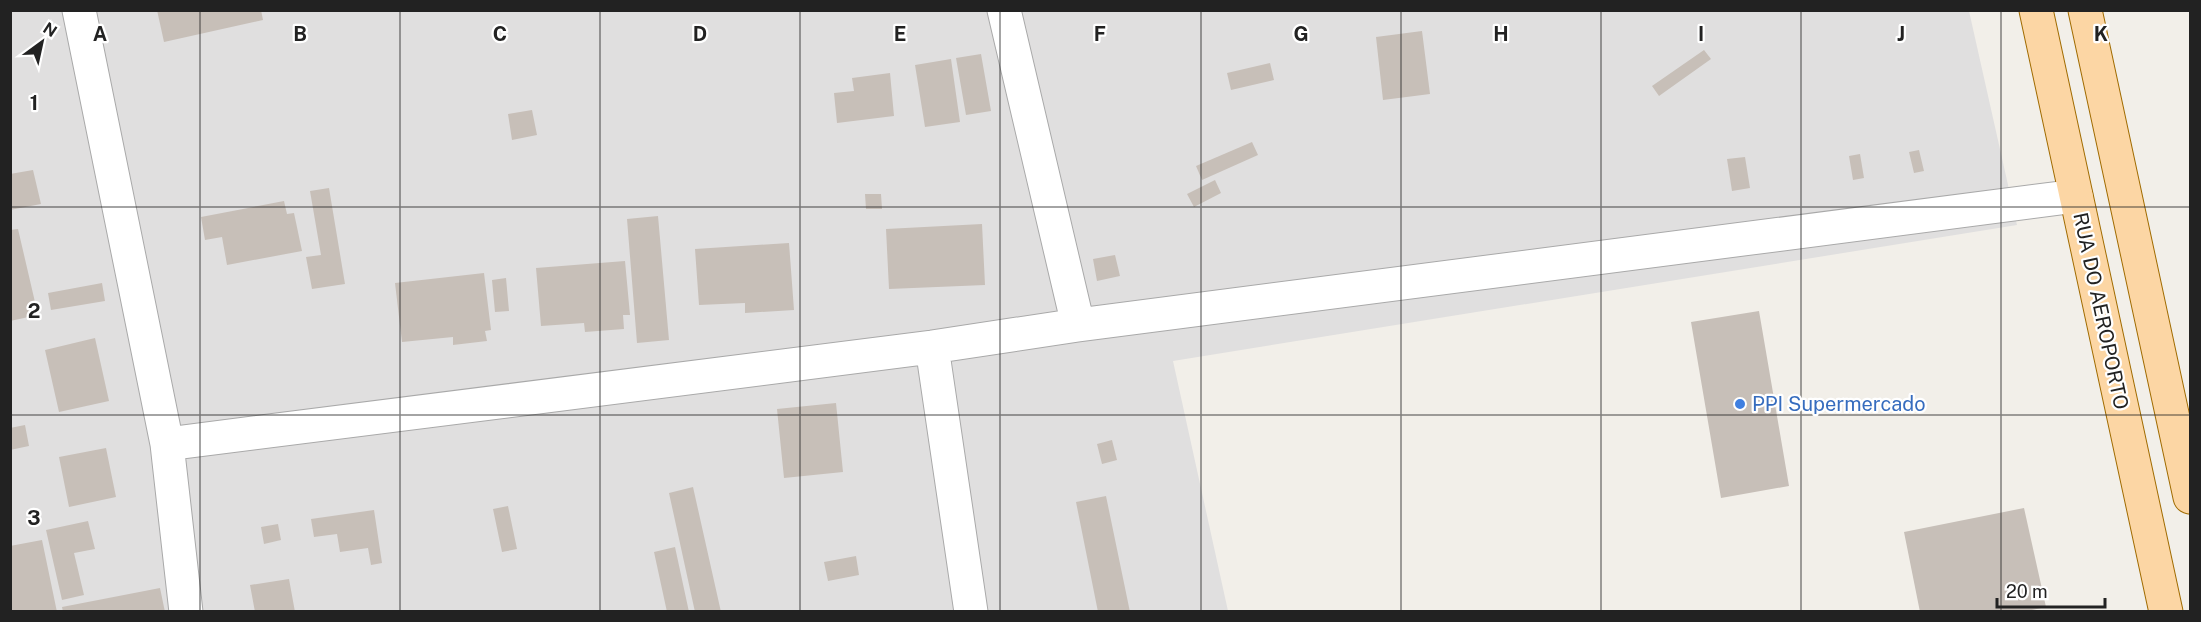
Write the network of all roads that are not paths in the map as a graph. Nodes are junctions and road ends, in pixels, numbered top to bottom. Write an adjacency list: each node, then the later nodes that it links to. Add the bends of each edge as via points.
1 (79, 10): 8 (street)
2 (1004, 10): 6 (street)
3 (2036, 10): 5 (main road, RUA DO AEROPORTO)
4 (2085, 10): 9 (main road)
5 (2076, 196): 6 (street); 12 (main road, RUA DO AEROPORTO)
6 (1078, 325): 7 (street)
7 (932, 347): 8 (street); 11 (street)
8 (166, 444): 10 (street)
9 (2190, 497)
10 (186, 612)
11 (971, 612)
12 (2166, 612)

